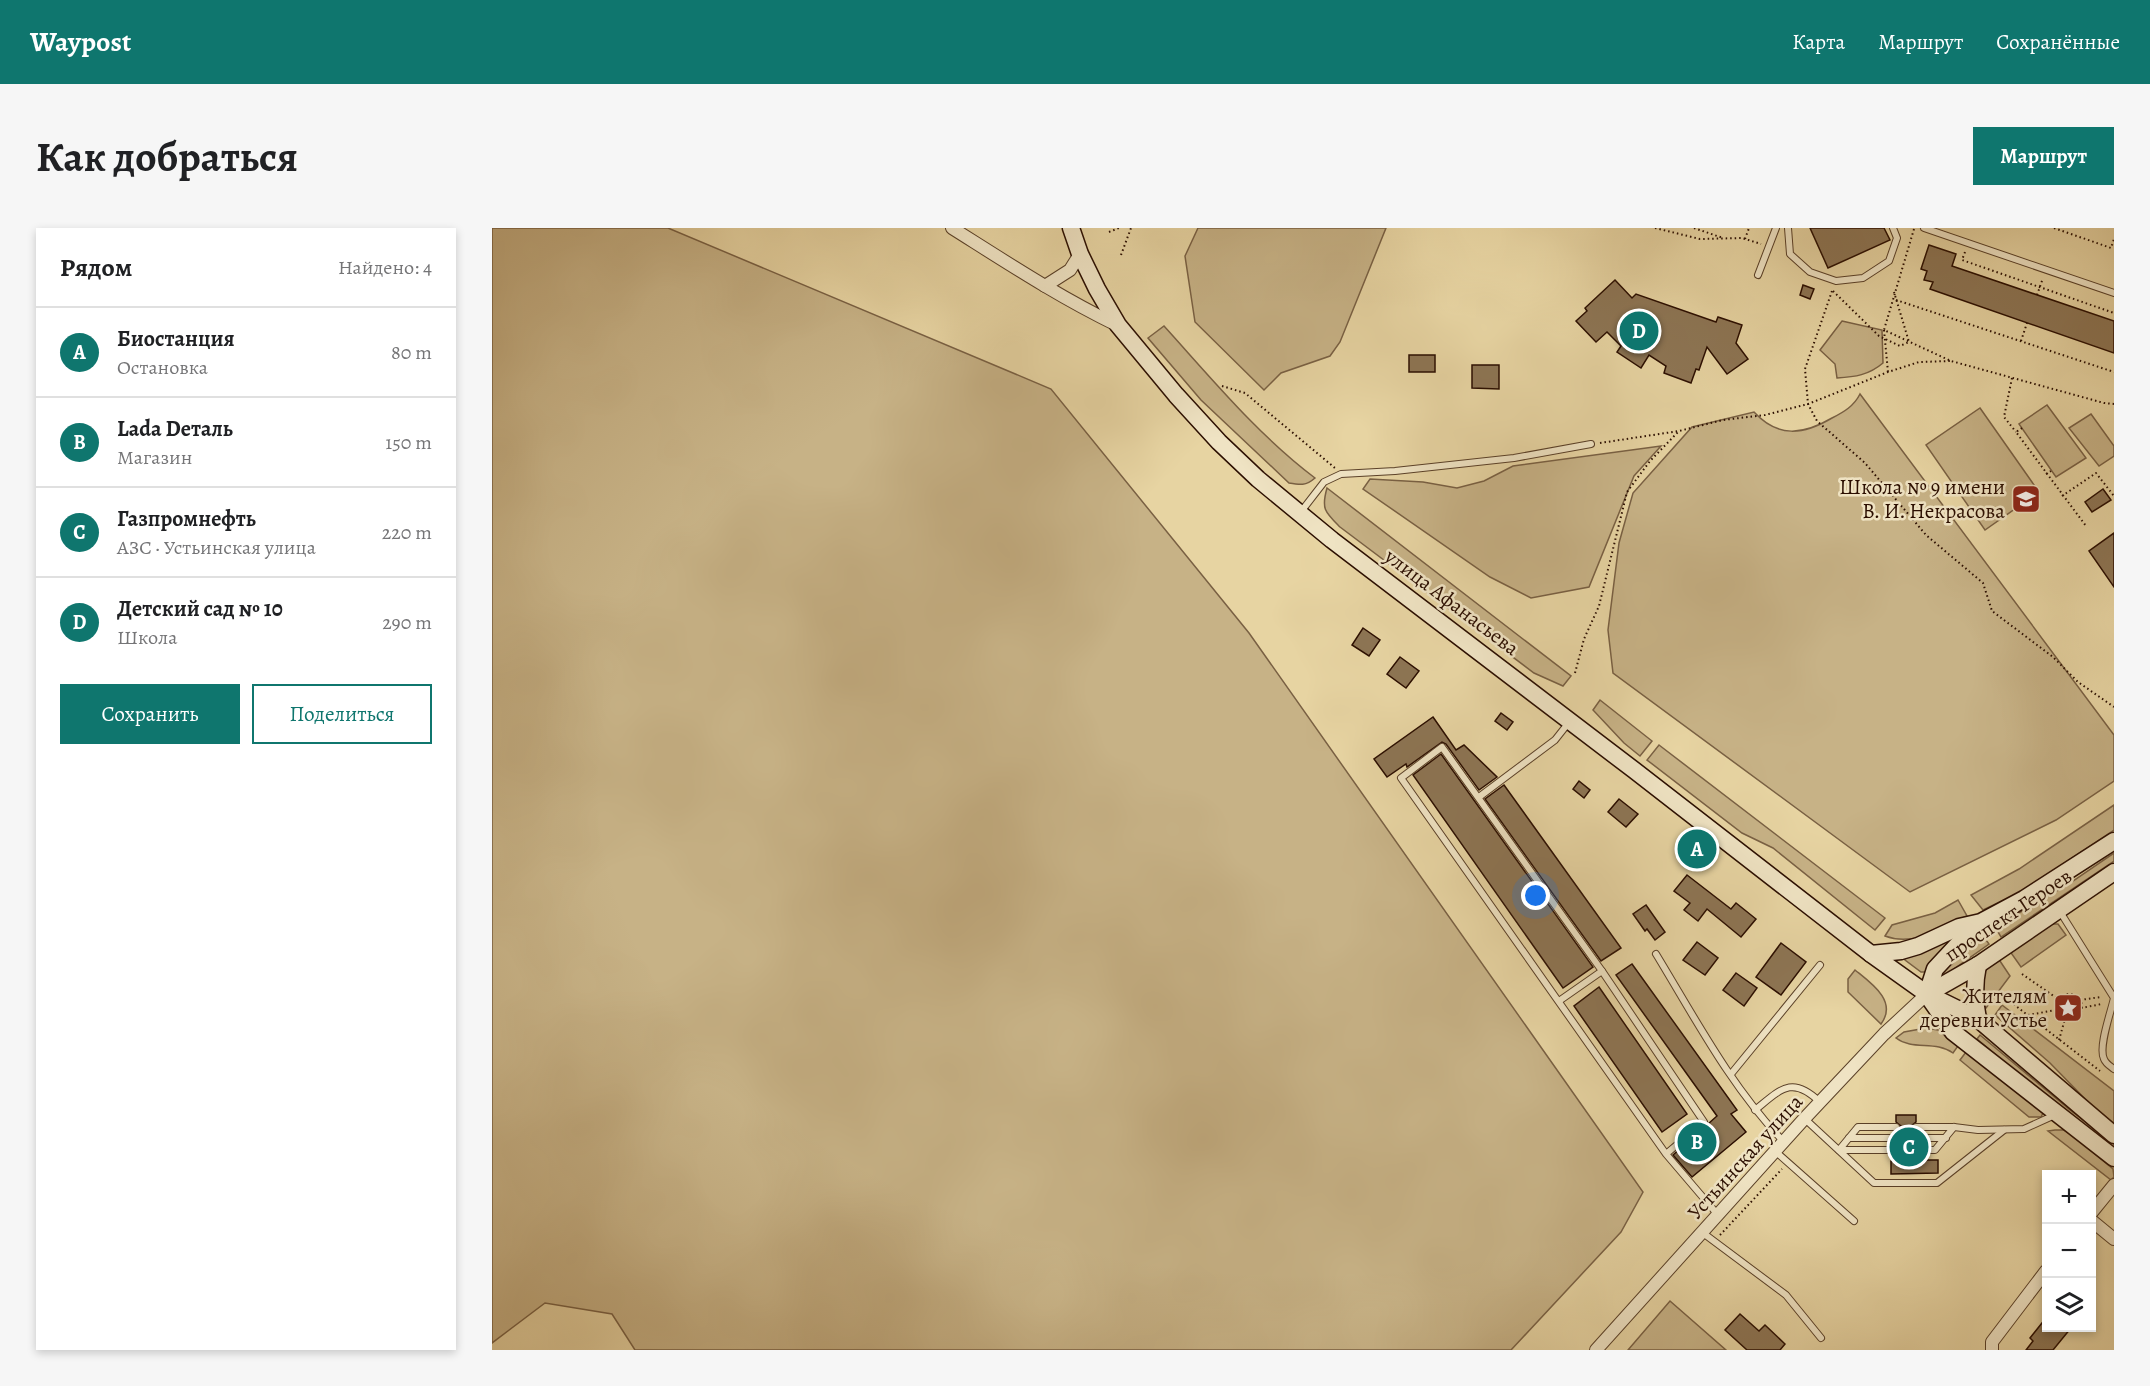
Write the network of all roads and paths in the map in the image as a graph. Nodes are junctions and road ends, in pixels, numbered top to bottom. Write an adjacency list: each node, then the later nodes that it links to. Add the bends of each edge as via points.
1 (952, 228): 24 (street)
2 (1071, 228): 20 (main road, улица Афанасьева)
3 (1119, 228): 14 (path)
4 (1131, 228): 21 (path)
5 (1655, 228): 15 (path, via 1700,239)
6 (1694, 228): 15 (path)
7 (1749, 228): 16 (path)
8 (1776, 228): 18 (lane)
9 (1788, 228): 10 (lane, via 1790,254 1810,272 1836,281 1863,278 1889,261 1897,238)
10 (1893, 228)
11 (1914, 228): 26 (path)
12 (1924, 228): 22 (lane)
13 (2054, 228): 17 (path, via 2111,248)
14 (1109, 232)
15 (1724, 238): 16 (path)
16 (1745, 239): 18 (path)
17 (2114, 239)
18 (1769, 247): 23 (lane)
19 (1965, 251): 25 (path, via 1962,260)
20 (1080, 254): 24 (street, via 1070,270); 32 (main road, улица Афанасьева)
21 (1121, 255)
22 (2046, 270): 25 (path); 27 (lane)
23 (1758, 275)
24 (1045, 286): 32 (street)
25 (2040, 287): 28 (path); 30 (path)
26 (1894, 292): 29 (path); 33 (path)
27 (2114, 293)
28 (2037, 295)
29 (1896, 300): 35 (path); 36 (path)
30 (2114, 313)
31 (2027, 323): 35 (path)
32 (1118, 325): 53 (main road, улица Афанасьева, via 1219,442)
33 (1884, 330): 34 (path); 36 (path)
34 (1885, 340): 36 (path, via 1900,346); 38 (path); 42 (path, via 1832,290 1805,369)
35 (2021, 341): 39 (path)
36 (1909, 342): 37 (path)
37 (1951, 361): 38 (path, via 1919,363); 40 (path)
38 (1888, 372): 42 (path)
39 (2114, 372)
40 (2012, 378): 43 (path); 46 (path, via 2004,417)
41 (1222, 386): 49 (path, via 1245,393)
42 (1808, 404): 45 (path); 56 (path, via 1817,421 1865,463 1926,535 1983,583 1992,611)
43 (2114, 404)
44 (2022, 428): 46 (path)
45 (1679, 431): 47 (path); 55 (path, via 1627,492 1599,606)
46 (2016, 432): 50 (path)
47 (1591, 444): 49 (lane, via 1514,458)
48 (2051, 471): 50 (path)
49 (1341, 474): 53 (lane, via 1324,482)
50 (2046, 474): 51 (path)
51 (2062, 496): 52 (path, via 2096,473); 54 (path)
52 (2114, 496)
53 (1299, 513): 57 (main road, улица Афанасьева)
54 (2085, 526)
55 (1575, 673)
56 (2114, 707)
57 (1570, 721): 58 (lane, via 1554,740); 64 (main road, улица Афанасьева)
58 (1479, 797): 67 (lane); 74 (lane, via 1442,747 1401,778)
59 (2114, 841): 62 (main road, проспект Героев)
60 (2114, 872): 61 (main road, проспект Героев)
61 (2059, 909): 66 (main road, проспект Героев); 82 (lane, via 2114,998 2102,1048 2102,1057)
62 (1976, 925): 64 (main road, via 1959,927 1901,951); 69 (main road, via 1935,969)
63 (1656, 954): 83 (lane)
64 (1871, 954): 69 (main road, улица Афанасьева)
65 (1820, 965): 83 (lane)
66 (1977, 965): 69 (main road, проспект Героев); 79 (main road, via 1974,1002)
67 (1602, 971): 74 (lane); 102 (lane, via 1704,1122)
68 (2022, 974): 72 (path)
69 (1927, 994): 79 (main road); 85 (street, Устьинская улица); 87 (main road, via 1953,1032)
70 (2003, 996): 78 (path)
71 (2102, 997): 73 (path)
72 (2058, 999): 73 (path, via 2067,994); 77 (path)
73 (2080, 1000): 76 (path)
74 (1559, 1002): 102 (lane)
75 (2103, 1004): 76 (path)
76 (2081, 1008): 80 (path, via 2078,1016)
77 (2056, 1010): 78 (path); 80 (path)
78 (2028, 1015): 81 (path)
79 (1978, 1018): 93 (main road)
80 (2065, 1019): 81 (path)
81 (2059, 1040): 84 (path)
82 (2114, 1069)
83 (1731, 1074): 86 (lane)
84 (2105, 1075)
85 (1820, 1103): 86 (lane, via 1798,1086 1783,1087); 88 (street, Устьинская улица)
86 (1755, 1110): 98 (lane)
87 (2057, 1114): 92 (lane, via 2024,1129); 103 (main road)
88 (1804, 1119): 98 (street, Устьинская улица); 99 (lane)
89 (1896, 1127): 94 (lane, via 1858,1127)
90 (1916, 1127): 91 (lane)
91 (1954, 1127): 92 (lane); 97 (lane)
92 (2004, 1130): 99 (lane, via 1936,1183 1874,1183)
93 (2114, 1135)
94 (1849, 1138): 95 (lane); 99 (lane)
95 (1896, 1138)
96 (1916, 1138): 97 (lane)
97 (1946, 1138): 101 (lane, via 1935,1150)
98 (1779, 1146): 104 (lane); 107 (street, Устьинская улица)
99 (1839, 1150): 100 (lane)
100 (1896, 1150)
101 (1917, 1150)
102 (1666, 1154): 107 (lane)
103 (2114, 1158)
104 (1788, 1163): 108 (lane); 112 (path)
105 (2114, 1185): 106 (street)
106 (2096, 1206)
107 (1718, 1215): 110 (street, Устьинская улица)
108 (1854, 1221)
109 (2095, 1224): 111 (street)
110 (1703, 1233): 112 (lane); 115 (street, Устьинская улица)
111 (2114, 1239)
112 (1714, 1242): 114 (lane, via 1786,1295)
113 (2042, 1276): 116 (street, via 1992,1342)
114 (1821, 1338)
115 (1596, 1350)
116 (1992, 1350)

